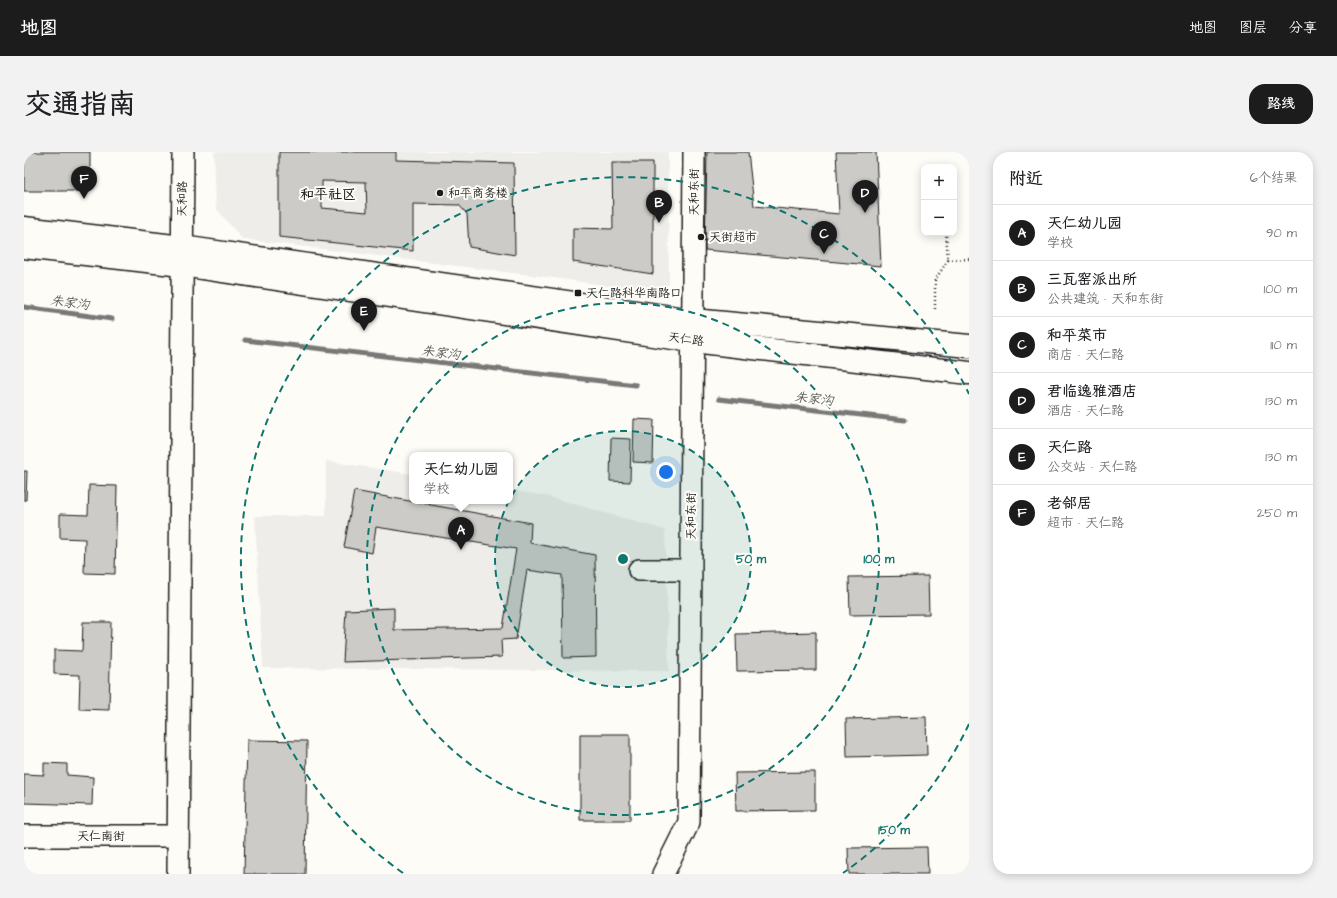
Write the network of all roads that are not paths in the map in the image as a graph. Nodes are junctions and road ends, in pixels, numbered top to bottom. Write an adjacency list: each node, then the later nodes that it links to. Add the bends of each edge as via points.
1 (183, 152): 5 (street, 天和路)
2 (694, 152): 6 (street, 天和东街)
3 (24, 228): 5 (main road, 天仁路)
4 (24, 247): 5 (main road, 天仁路)
5 (182, 256): 6 (main road, 天仁路); 12 (street, 天和路)
6 (693, 330): 7 (main road, 天仁路); 8 (main road, 天仁路); 10 (street, 天和东街)
7 (969, 346)
8 (969, 373)
9 (639, 570): 10 (street)
10 (691, 570): 14 (street, 天和东街, via 689,822)
11 (24, 836): 12 (street, 天仁南街)
12 (177, 836): 13 (street, 天和路)
13 (178, 874)
14 (663, 874)

